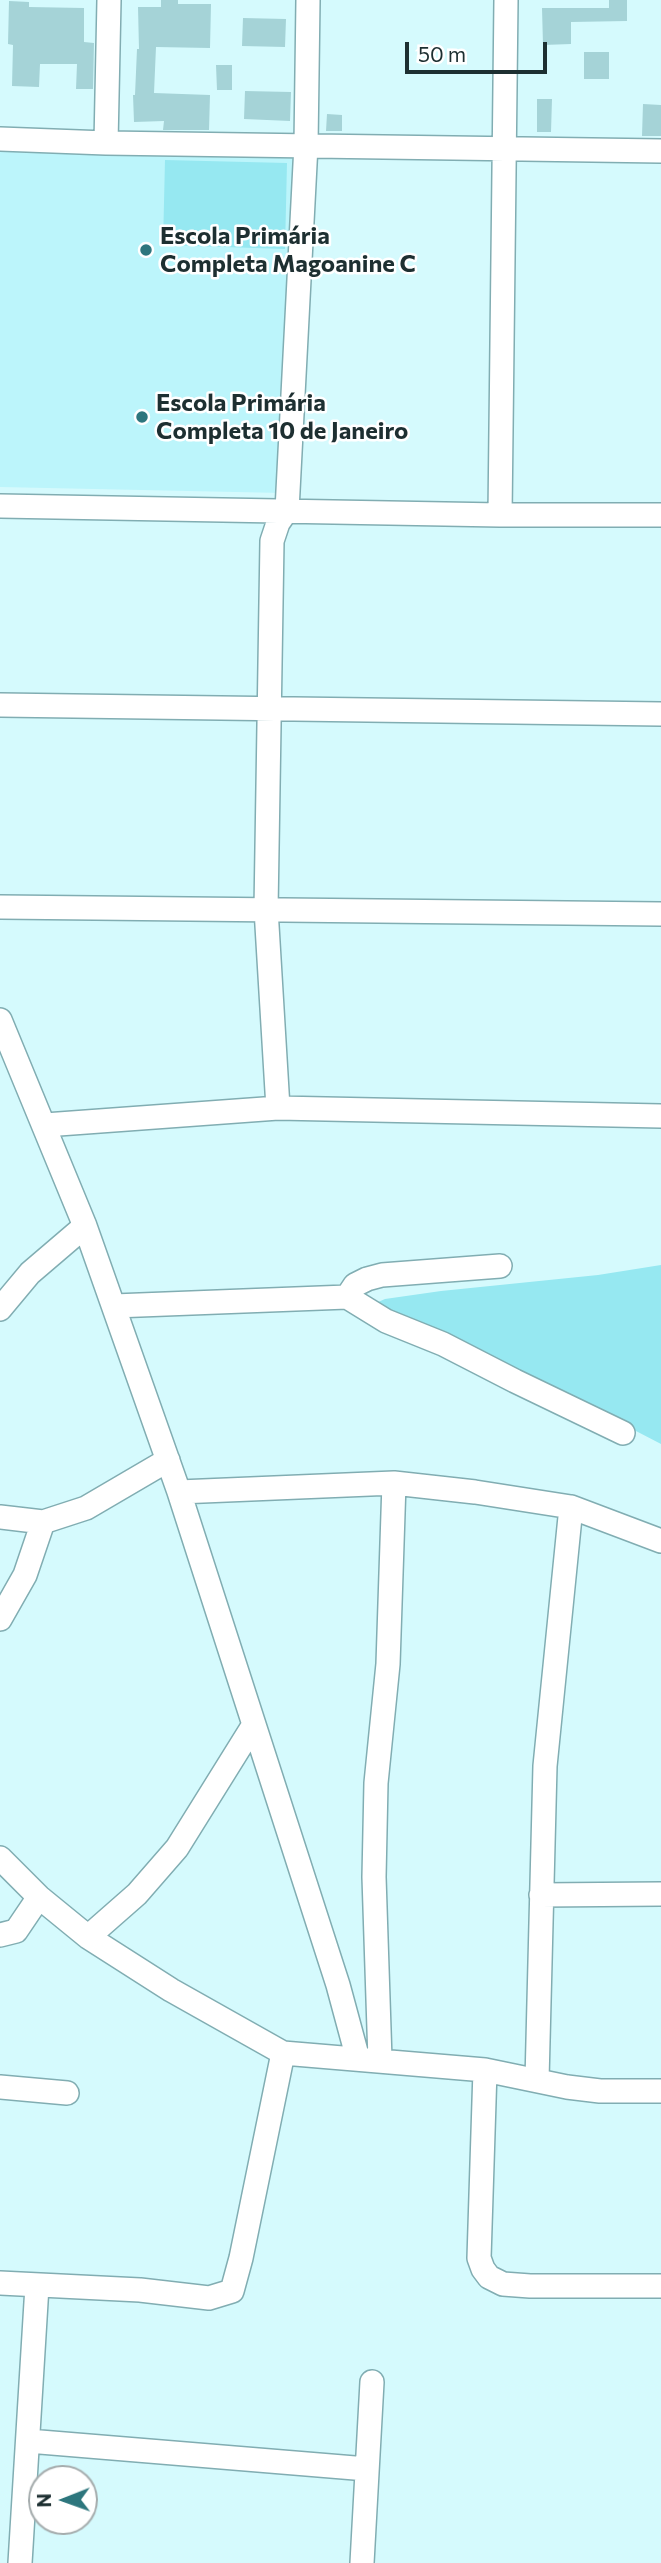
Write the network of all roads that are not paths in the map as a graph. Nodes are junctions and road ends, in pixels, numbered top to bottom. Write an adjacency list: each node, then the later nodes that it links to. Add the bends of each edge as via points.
1 (109, 0): 5 (street)
2 (308, 0): 6 (street)
3 (506, 0): 7 (street)
4 (0, 139): 5 (street)
5 (106, 143): 6 (street)
6 (306, 145): 7 (street); 10 (street)
7 (503, 150): 8 (street); 11 (street)
8 (661, 151)
9 (0, 506): 10 (street)
10 (287, 510): 11 (street); 14 (street, via 272,541)
11 (500, 515): 12 (street)
12 (661, 515)
13 (0, 705): 14 (street)
14 (268, 709): 15 (street); 17 (street)
15 (661, 714)
16 (0, 907): 17 (street)
17 (266, 909): 18 (street); 20 (street)
18 (661, 914)
19 (0, 1020): 22 (street)
20 (278, 1108): 21 (street); 22 (street)
21 (661, 1116)
22 (45, 1125): 23 (street)
23 (85, 1226): 26 (street); 27 (street, via 30,1273)
24 (500, 1266): 25 (street, via 382,1275 355,1285)
25 (347, 1297): 26 (street); 28 (street, via 386,1321 443,1344)
26 (114, 1306): 29 (street)
27 (0, 1309)
28 (623, 1433)
29 (168, 1460): 31 (street); 34 (street, via 86,1508)
30 (394, 1483): 31 (street); 32 (street); 45 (street, via 388,1664 376,1783)
31 (179, 1492): 37 (street)
32 (571, 1507): 35 (street); 40 (street, via 545,1766)
33 (0, 1517): 34 (street)
34 (43, 1522): 36 (street, via 25,1576)
35 (661, 1541)
36 (0, 1619)
37 (253, 1726): 43 (street, via 177,1848 137,1894); 45 (street, via 338,1985)
38 (0, 1858): 41 (street)
39 (661, 1894): 40 (street)
40 (541, 1895): 47 (street)
41 (39, 1897): 42 (street, via 16,1931); 43 (street)
42 (0, 1935)
43 (88, 1937): 44 (street)
44 (283, 2053): 45 (street); 52 (street, via 232,2291 209,2298)
45 (369, 2059): 46 (street)
46 (485, 2070): 47 (street); 53 (street, via 479,2259 489,2277 503,2284 530,2286)
47 (537, 2080): 49 (street, via 600,2091)
48 (0, 2087): 50 (street)
49 (661, 2091)
50 (67, 2093)
51 (0, 2283): 52 (street)
52 (37, 2286): 55 (street)
53 (661, 2286)
54 (372, 2382): 56 (street)
55 (28, 2441): 56 (street); 57 (street)
56 (367, 2469): 58 (street)
57 (20, 2563)
58 (362, 2563)

